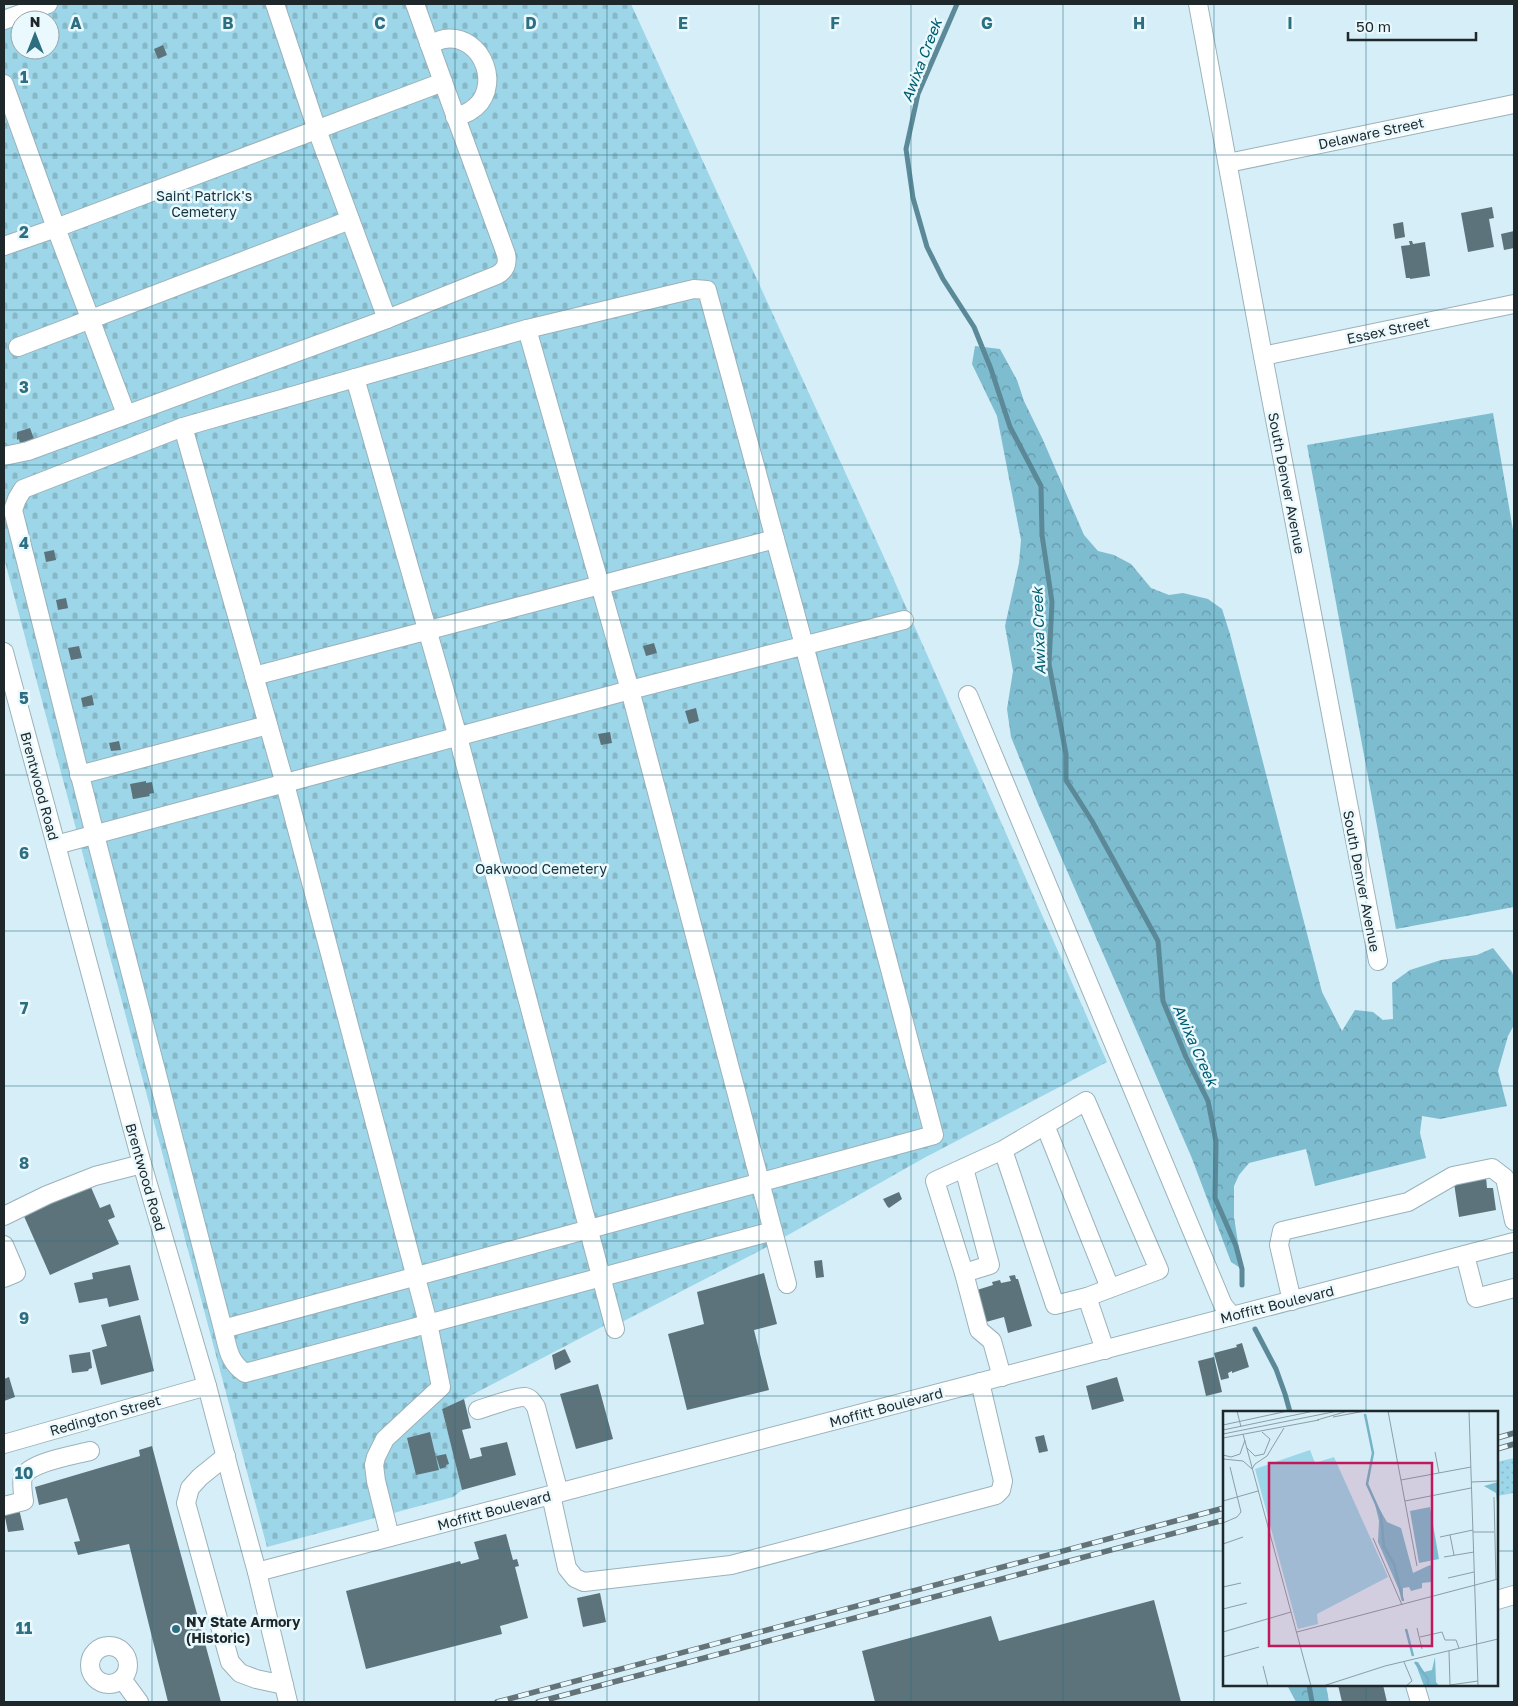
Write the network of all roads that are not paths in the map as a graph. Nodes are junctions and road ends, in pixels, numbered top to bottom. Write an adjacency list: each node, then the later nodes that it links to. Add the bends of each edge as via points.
1 (48, 4): 5 (street)
2 (275, 4): 11 (street)
3 (415, 4): 6 (street)
4 (1198, 4): 12 (street, South Denver Avenue)
5 (4, 20)
6 (429, 44): 7 (street); 10 (street, via 444,39 458,40 470,45 486,65 486,91 480,103)
7 (442, 82): 10 (street); 11 (street)
8 (4, 84): 14 (street)
9 (1514, 104): 12 (street, Delaware Street)
10 (456, 117): 18 (street, via 506,254 506,267 497,275)
11 (317, 130): 13 (street); 14 (street)
12 (1228, 163): 21 (street, South Denver Avenue)
13 (350, 220): 17 (street); 18 (street)
14 (56, 228): 15 (street); 17 (street)
15 (4, 246)
16 (1514, 304): 21 (street, Essex Street)
17 (90, 319): 20 (street); 23 (street)
18 (387, 319): 23 (street)
19 (526, 329): 22 (street); 26 (street, via 694,288 707,290); 27 (street)
20 (18, 347)
21 (1262, 356): 41 (street, South Denver Avenue)
22 (355, 378): 24 (street); 29 (street)
23 (126, 414): 25 (street, via 28,451)
24 (183, 427): 32 (street); 37 (street, via 23,489 13,510)
25 (4, 456)
26 (775, 539): 27 (street); 30 (street)
27 (600, 585): 29 (street); 33 (street)
28 (904, 620): 30 (street)
29 (428, 631): 32 (street); 36 (street)
30 (804, 645): 33 (street); 47 (street, via 934,1135)
31 (4, 652): 40 (street, Brentwood Road)
32 (254, 676): 35 (street)
33 (630, 690): 36 (street); 47 (street)
34 (968, 696): 64 (street, via 1220,1296)
35 (268, 725): 37 (street); 38 (street)
36 (458, 737): 38 (street); 50 (street)
37 (79, 775): 39 (street)
38 (285, 784): 39 (street); 56 (street)
39 (94, 835): 40 (street); 66 (street)
40 (56, 845): 44 (street, Brentwood Road)
41 (1378, 961)
42 (1045, 1125): 43 (street); 60 (street); 60 (street, via 1086,1101 1159,1270)
43 (1003, 1150): 45 (street); 62 (street, via 1055,1305)
44 (142, 1164): 48 (street, via 95,1176); 71 (street, Brentwood Road)
45 (964, 1168): 55 (street, via 990,1265); 55 (street, via 935,1181)
46 (1510, 1177): 49 (street); 63 (street, via 1492,1168 1453,1176 1408,1202 1282,1230 1279,1245)
47 (760, 1184): 50 (street); 51 (street)
48 (4, 1216)
49 (1514, 1221)
50 (588, 1228): 56 (street); 57 (street)
51 (773, 1231): 57 (street); 59 (street)
52 (1514, 1242): 54 (street, Moffitt Boulevard)
53 (4, 1245): 58 (street, via 16,1273)
54 (1465, 1255): 61 (street, via 1476,1298); 63 (street, Moffitt Boulevard)
55 (964, 1273): 69 (street, via 979,1330 992,1341)
56 (416, 1276): 65 (street); 66 (street)
57 (601, 1277): 65 (street); 67 (street)
58 (4, 1278)
59 (787, 1284)
60 (1110, 1288): 62 (street)
61 (1514, 1288)
62 (1087, 1297): 68 (street)
63 (1292, 1301): 64 (street, Moffitt Boulevard)
64 (1232, 1316): 68 (street, Moffitt Boulevard)
65 (428, 1323): 66 (street, via 245,1372 232,1361); 78 (street, via 442,1387 385,1439 376,1457 376,1481)
66 (223, 1329)
67 (615, 1329)
68 (1105, 1350): 69 (street, Moffitt Boulevard)
69 (1002, 1377): 70 (street, Moffitt Boulevard)
70 (980, 1382): 76 (street, Moffitt Boulevard); 76 (street, via 1003,1481 996,1495 731,1565 584,1582 574,1578 566,1568)
71 (207, 1386): 73 (street, Redington Street); 75 (street, Brentwood Road)
72 (478, 1410): 76 (street, via 517,1398 532,1400)
73 (4, 1444)
74 (90, 1452): 77 (street, via 44,1463 27,1472 23,1478 24,1501)
75 (226, 1456): 79 (street, Brentwood Road); 84 (street, via 190,1488 186,1503 193,1532 230,1662 240,1673)
76 (555, 1494): 78 (street, Moffitt Boulevard)
77 (4, 1506)
78 (390, 1537): 79 (street, Moffitt Boulevard)
79 (257, 1572): 84 (street, Brentwood Road)
80 (1514, 1595): 81 (street)
81 (1498, 1600)
82 (122, 1679): 85 (street)
83 (1415, 1686): 86 (street)
84 (286, 1694)
85 (139, 1702)
86 (1420, 1702)

